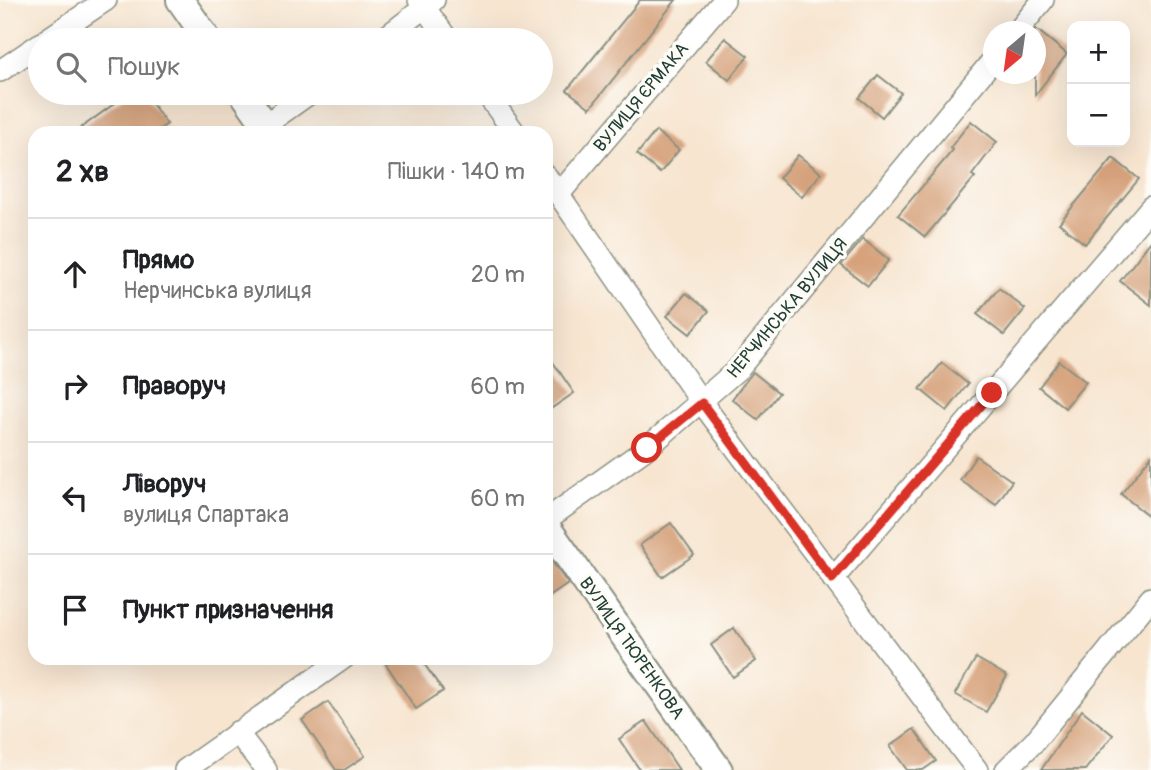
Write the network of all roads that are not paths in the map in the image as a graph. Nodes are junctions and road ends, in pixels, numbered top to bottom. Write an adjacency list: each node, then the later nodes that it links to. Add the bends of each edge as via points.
1 (106, 0): 7 (street)
2 (180, 0): 8 (street)
3 (723, 0): 21 (street, ВУЛИЦЯ ЄРМАКА)
4 (1043, 0): 6 (street)
5 (426, 3): 9 (street); 10 (street)
6 (1026, 21)
7 (64, 28)
8 (200, 28)
9 (396, 28)
10 (441, 28)
11 (28, 52): 12 (street)
12 (0, 71)
13 (983, 72): 23 (street, НЕРЧИНСЬКА ВУЛИЦЯ, via 738,369)
14 (251, 105): 17 (street)
15 (296, 105): 18 (street)
16 (495, 105): 19 (street)
17 (266, 126)
18 (272, 126)
19 (510, 126)
20 (553, 186): 21 (street)
21 (559, 194): 23 (street)
22 (1151, 207): 26 (street)
23 (702, 403): 24 (street, НЕРЧИНСЬКА ВУЛИЦЯ); 26 (street)
24 (553, 518)
25 (553, 533): 32 (street, ВУЛИЦЯ ТЮРЕНКОВА)
26 (832, 579): 33 (street)
27 (1151, 598): 34 (street, via 1042,733)
28 (334, 665): 29 (street)
29 (237, 732): 30 (street); 31 (street)
30 (185, 770)
31 (266, 770)
32 (719, 770)
33 (977, 770)
34 (1006, 770)

